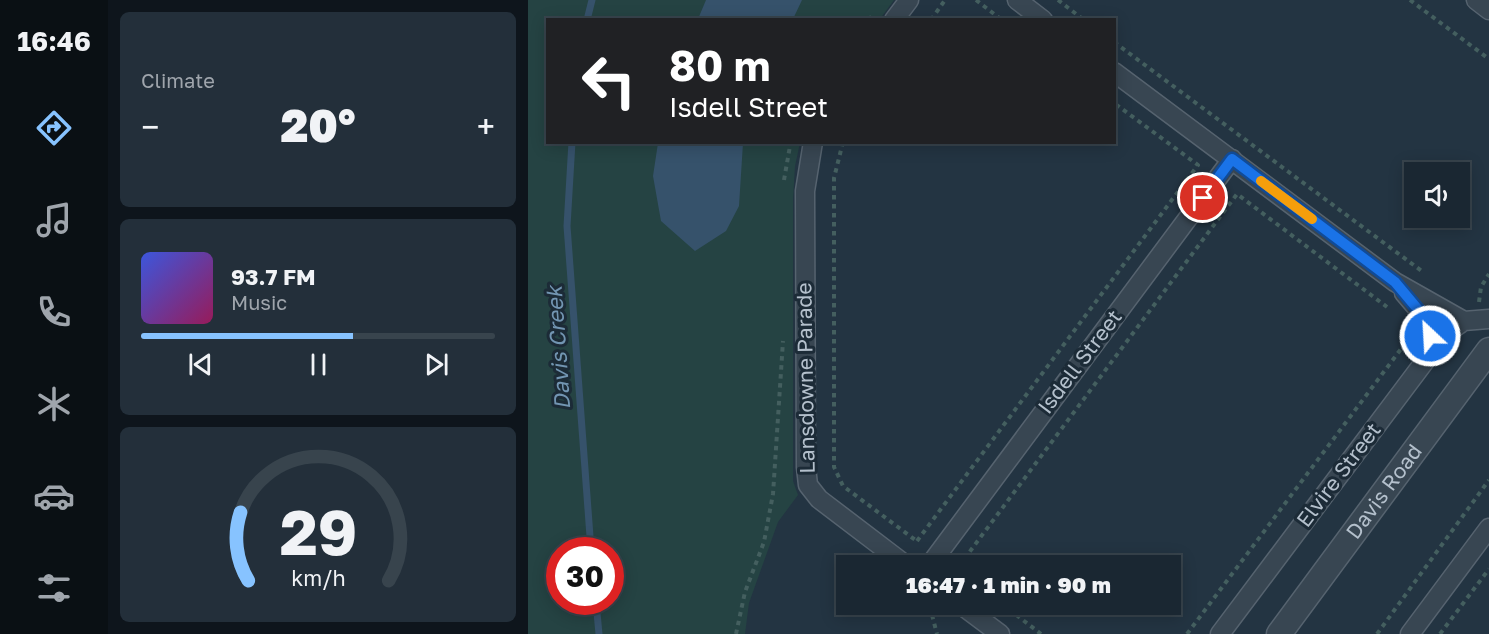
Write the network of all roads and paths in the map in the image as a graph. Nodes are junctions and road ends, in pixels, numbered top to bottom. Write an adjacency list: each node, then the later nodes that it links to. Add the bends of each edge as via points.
1 (909, 0): 9 (street)
2 (945, 0): 10 (path)
3 (975, 0): 11 (path)
4 (1017, 0): 12 (street)
5 (1058, 0): 13 (path)
6 (1410, 0): 15 (path)
7 (1476, 0): 8 (street)
8 (1489, 10)
9 (896, 18)
10 (932, 18)
11 (999, 18)
12 (1040, 18)
13 (1081, 18)
14 (1116, 43): 23 (path)
15 (1489, 59)
16 (1116, 73): 21 (street)
17 (1116, 105): 20 (path, via 1198,165 917,541 843,486 834,467 834,178)
18 (791, 144): 22 (path)
19 (813, 144): 34 (street, Lansdowne Parade, via 805,190 808,485 819,500)
20 (842, 144)
21 (1232, 159): 24 (street); 35 (street, Isdell Street)
22 (783, 189)
23 (1430, 277)
24 (1395, 282): 27 (street); 30 (street, via 1421,313)
25 (1397, 314): 36 (path, via 1237,194)
26 (1489, 319): 27 (street)
27 (1464, 321): 30 (street, Elvire Street)
28 (1416, 328): 45 (path)
29 (783, 340): 41 (path, via 773,494 764,542 745,592)
30 (1434, 348): 46 (street, Elvire Street)
31 (1489, 350): 47 (street, Davis Road)
32 (1489, 480): 48 (path)
33 (1489, 528): 49 (street)
34 (893, 555)
35 (937, 555)
36 (967, 555)
37 (1489, 568): 50 (path)
38 (932, 615): 42 (path)
39 (975, 615): 43 (street)
40 (1016, 615): 44 (path)
41 (736, 634)
42 (937, 634)
43 (1000, 634)
44 (1041, 634)
45 (1187, 634)
46 (1220, 634)
47 (1279, 634)
48 (1377, 634)
49 (1410, 634)
50 (1440, 634)

